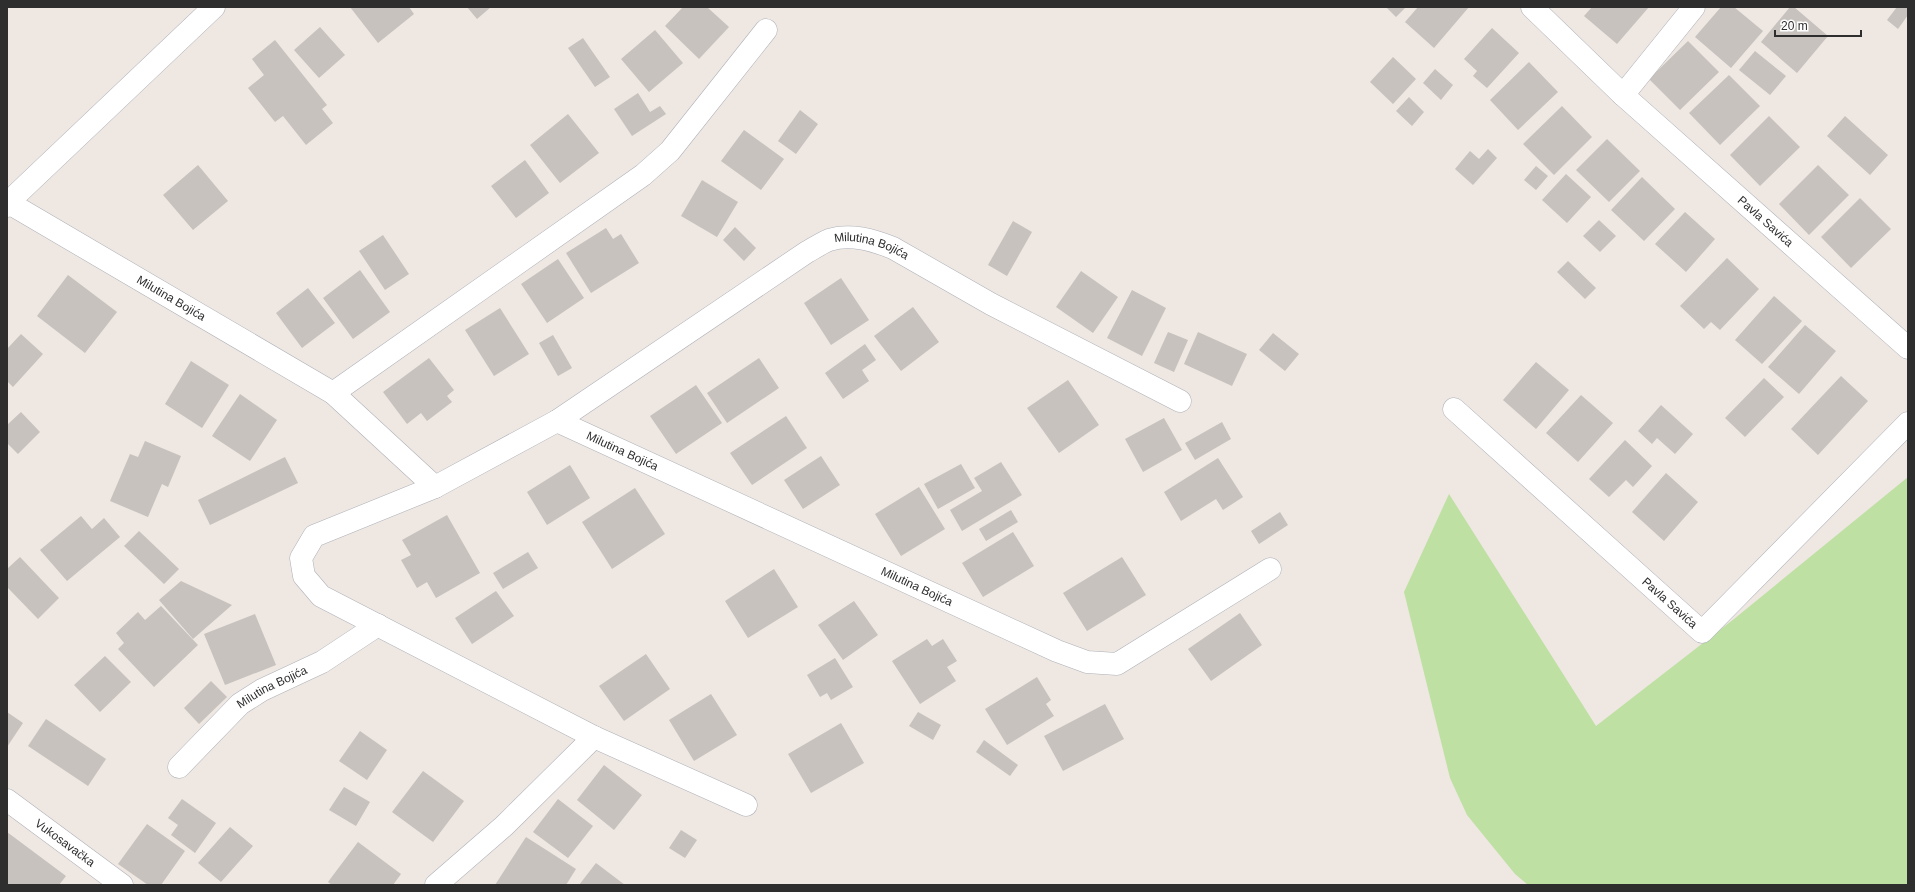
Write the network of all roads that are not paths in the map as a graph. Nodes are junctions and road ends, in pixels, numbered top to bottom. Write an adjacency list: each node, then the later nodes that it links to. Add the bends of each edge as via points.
1 (214, 7): 6 (street)
2 (1532, 7): 5 (street, Pavla Savića)
3 (1694, 7): 5 (street)
4 (766, 30): 8 (street, via 670,151 643,175)
5 (1623, 95): 7 (street, Pavla Savića)
6 (8, 205): 8 (street, Milutina Bojića)
7 (1908, 348)
8 (333, 393): 13 (street, Milutina Bojića)
9 (1180, 402): 11 (street, Milutina Bojića, via 991,304 893,248 857,237 830,240 807,252)
10 (1454, 409): 12 (street, Pavla Savića, via 1702,632)
11 (557, 421): 13 (street, Milutina Bojića); 14 (street, Milutina Bojića, via 1057,652 1087,662 1117,664)
12 (1908, 423)
13 (435, 487): 15 (street, Milutina Bojića, via 314,536 301,558 304,576 321,596)
14 (1270, 569)
15 (378, 625): 16 (street, Milutina Bojića); 17 (street, Milutina Bojića, via 322,662 262,690 240,704)
16 (594, 737): 19 (street, Milutina Bojića); 21 (street, via 504,826)
17 (179, 767)
18 (7, 800): 20 (street, Vukosavačka)
19 (746, 805)
20 (122, 885)
21 (436, 885)

